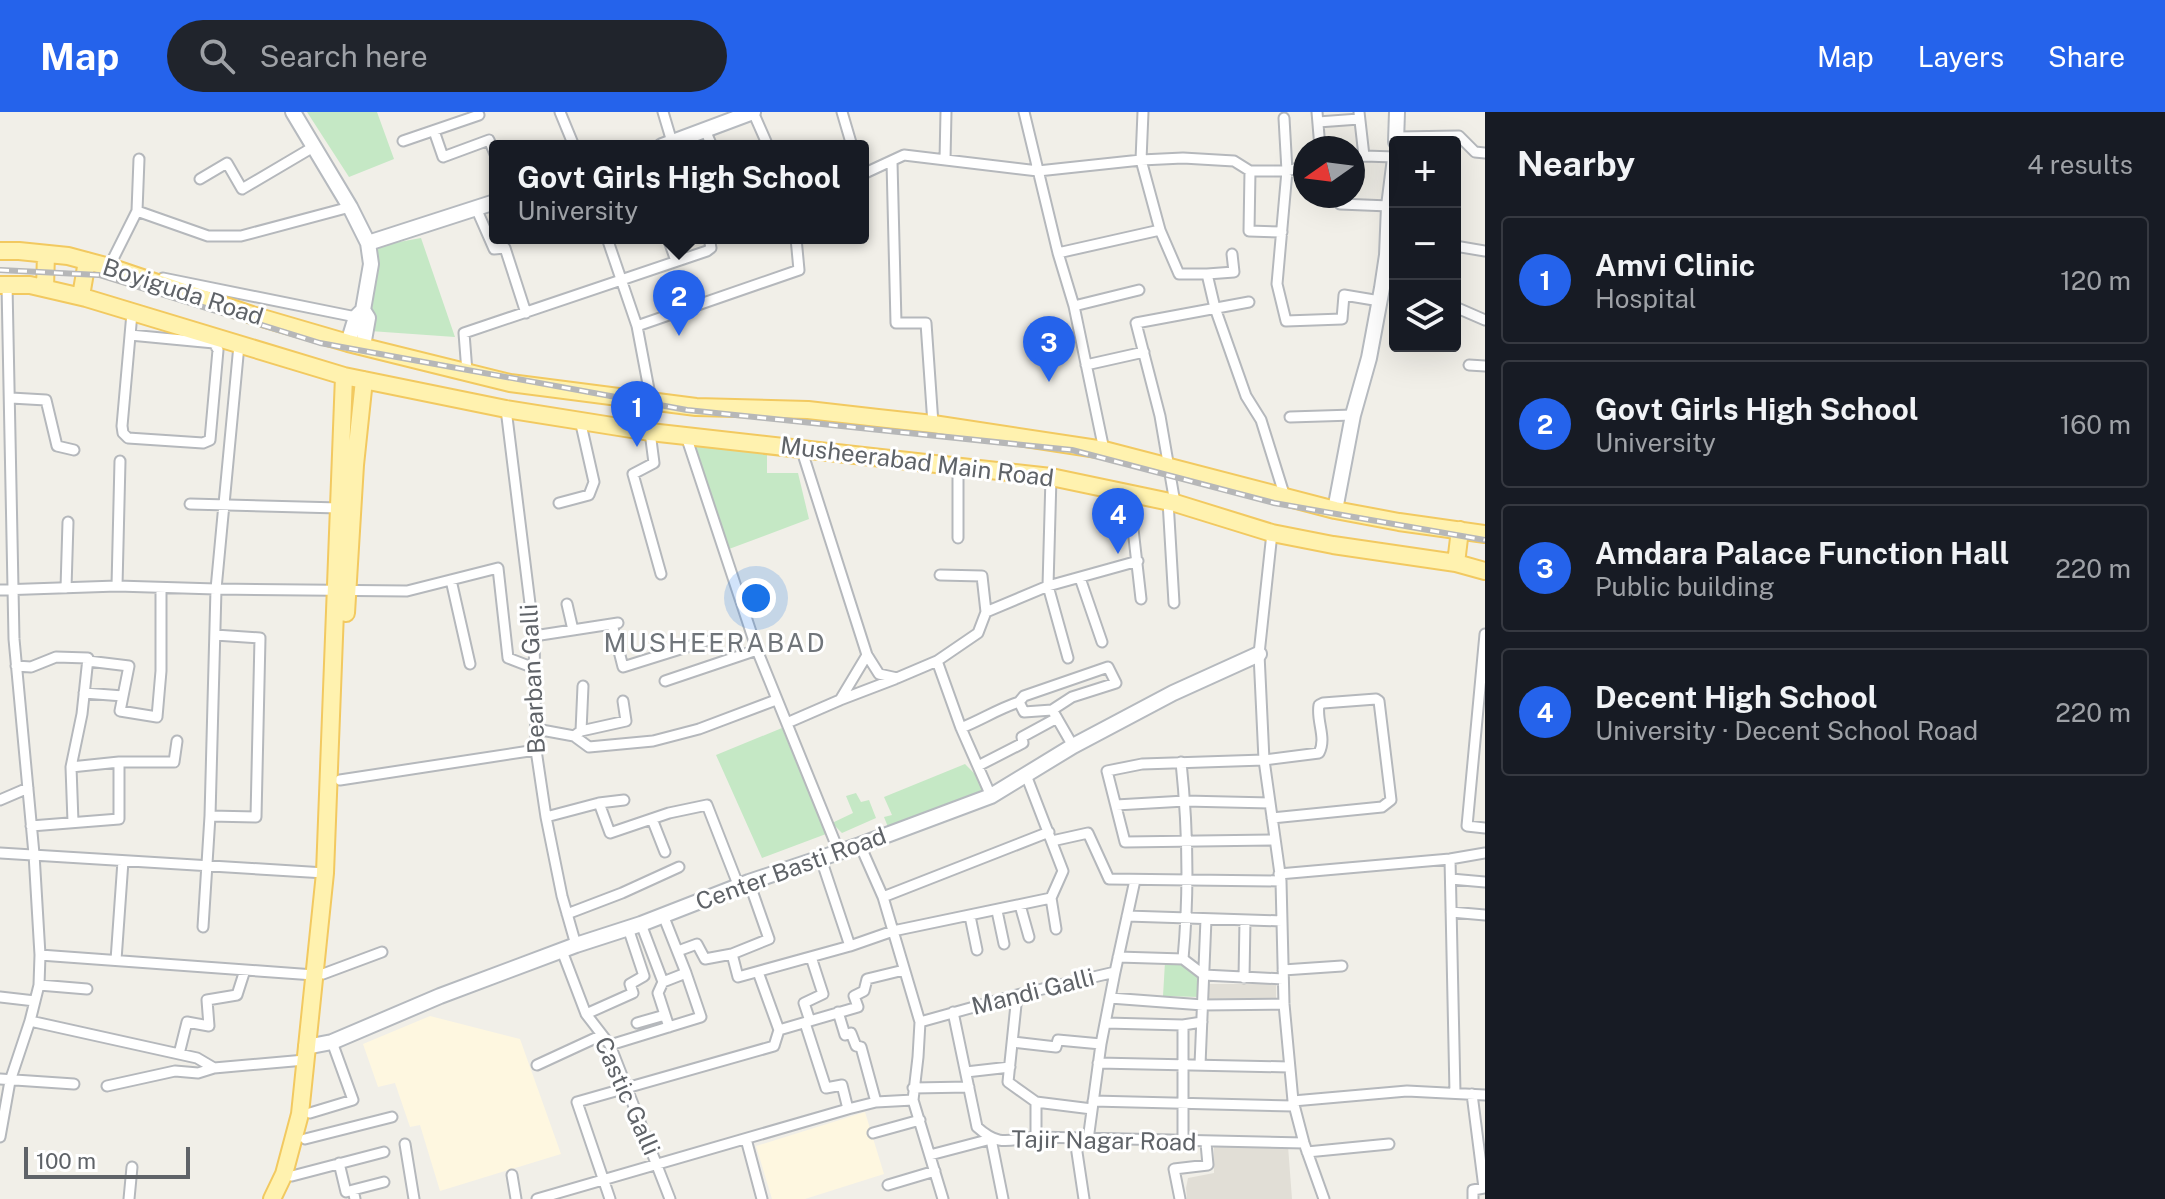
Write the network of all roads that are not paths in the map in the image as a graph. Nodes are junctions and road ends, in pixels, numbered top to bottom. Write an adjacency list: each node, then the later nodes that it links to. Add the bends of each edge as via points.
1 (293, 112): 27 (street)
2 (560, 112): 20 (street)
3 (663, 112): 21 (street)
4 (753, 112): 14 (street); 24 (street)
5 (842, 112): 25 (street)
6 (946, 112): 32 (street)
7 (1024, 112): 36 (street)
8 (1143, 112): 33 (street)
9 (1397, 112): 17 (street)
10 (479, 115): 15 (street)
11 (1359, 116): 12 (street); 16 (street)
12 (1318, 117)
13 (1284, 118): 38 (street)
14 (705, 130): 22 (street); 23 (street)
15 (434, 131): 19 (street, via 443,157); 26 (street)
16 (1362, 136)
17 (1396, 136)
18 (1461, 138): 28 (street, via 1475,152)
19 (489, 140)
20 (572, 140)
21 (666, 140)
22 (678, 140)
23 (709, 140)
24 (765, 140)
25 (850, 140)
26 (403, 141)
27 (315, 146): 40 (street, via 242,189 227,163); 44 (street)
28 (1485, 153)
29 (1365, 156): 30 (street)
30 (1389, 158)
31 (139, 159): 46 (street)
32 (945, 160): 34 (street, via 904,155); 36 (street)
33 (1141, 160): 36 (street); 37 (street, via 1234,161); 47 (street)
34 (892, 162): 39 (street); 104 (street, via 896,323 926,323)
35 (1293, 169): 38 (street)
36 (1038, 171): 59 (street)
37 (1250, 171): 38 (street); 48 (street, via 1249,231)
38 (1287, 171): 48 (street)
39 (869, 172)
40 (200, 179)
41 (489, 204): 45 (street)
42 (1365, 205): 43 (street)
43 (1389, 206)
44 (350, 207): 46 (street, via 241,236 208,236); 50 (street)
45 (476, 208): 49 (street); 50 (street)
46 (137, 211): 65 (street)
47 (1160, 230): 59 (street); 66 (street, via 1179,274)
48 (1282, 232): 72 (street, via 1277,284 1286,321 1342,319 1344,295)
49 (489, 238)
50 (368, 243): 78 (street, via 371,264)
51 (492, 244): 79 (street, via 494,249 505,248)
52 (609, 244): 67 (street)
53 (670, 244): 63 (street)
54 (710, 244): 63 (street)
55 (797, 244): 81 (street, via 799,270)
56 (1461, 247): 58 (street)
57 (0, 251): 60 (main road, Boyiguda Road)
58 (1485, 251)
59 (1058, 253): 74 (street)
60 (46, 254): 62 (main road, Boyiguda Road); 69 (main road)
61 (1232, 254): 66 (street, via 1234,272)
62 (87, 261): 65 (main road, Boyiguda Road); 71 (main road)
63 (676, 261): 67 (street)
64 (1389, 266): 72 (street)
65 (111, 268): 78 (street); 85 (main road, Boyiguda Road)
66 (1207, 274): 75 (street)
67 (621, 280): 79 (street); 81 (street)
68 (4, 285): 69 (main road, Boyiguda Road); 97 (street)
69 (45, 288): 71 (main road, Boyiguda Road)
70 (1139, 290): 74 (street)
71 (81, 296): 77 (main road, Boyiguda Road)
72 (1380, 301): 101 (street)
73 (1249, 302): 75 (street)
74 (1074, 306): 87 (street)
75 (1215, 308): 86 (street, via 1136,323); 117 (street, via 1246,396 1261,420)
76 (1461, 310): 80 (street)
77 (132, 313): 82 (main road, Boyiguda Road); 83 (street)
78 (360, 313): 85 (street)
79 (526, 313): 91 (street, via 464,333)
80 (1485, 320)
81 (637, 326): 98 (street)
82 (168, 331): 83 (street); 83 (street, via 217,346 210,440 203,443 128,438 123,433); 84 (main road, Boyiguda Road)
83 (130, 335)
84 (239, 345): 92 (main road, Boyiguda Road); 121 (street)
85 (356, 345): 89 (main road, Musheerabad Main Road)
86 (1144, 352): 87 (street); 114 (street)
87 (1086, 365): 111 (street)
88 (1469, 365): 90 (street)
89 (442, 366): 91 (main road, Musheerabad Main Road); 96 (main road)
90 (1485, 366)
91 (467, 372): 94 (main road, Musheerabad Main Road)
92 (344, 376): 93 (main road, Musheerabad Main Road); 122 (main road)
93 (364, 380): 96 (main road, Musheerabad Main Road); 143 (main road)
94 (550, 388): 95 (main road, Musheerabad Main Road); 100 (main road)
95 (573, 391): 98 (main road, Musheerabad Main Road); 103 (main road)
96 (436, 394): 99 (main road, Musheerabad Main Road)
97 (11, 398): 108 (street); 110 (street, via 46,400 57,446)
98 (651, 400): 104 (main road, Musheerabad Main Road)
99 (506, 409): 100 (main road, Musheerabad Main Road); 151 (street, Bearban Galli)
100 (545, 415): 103 (main road, Musheerabad Main Road)
101 (1353, 415): 102 (street); 123 (street)
102 (1290, 417)
103 (575, 419): 105 (main road, Musheerabad Main Road); 119 (street, via 594,482 589,495)
104 (933, 424): 111 (main road, Musheerabad Main Road)
105 (650, 432): 106 (main road, Musheerabad Main Road); 132 (street, via 654,463 633,474)
106 (686, 436): 109 (main road, Musheerabad Main Road); 156 (street)
107 (0, 444): 108 (street)
108 (11, 444): 138 (street)
109 (801, 448): 113 (main road, Musheerabad Main Road); 158 (street)
110 (74, 450)
111 (1104, 450): 114 (main road, Musheerabad Main Road)
112 (120, 461): 136 (street)
113 (958, 467): 115 (main road, Musheerabad Main Road); 128 (street)
114 (1170, 468): 117 (main road, Musheerabad Main Road); 118 (street)
115 (1051, 477): 116 (main road, Musheerabad Main Road); 137 (street)
116 (1129, 494): 118 (main road, Musheerabad Main Road); 129 (street)
117 (1285, 497): 123 (main road, Musheerabad Main Road)
118 (1172, 502): 126 (main road, Musheerabad Main Road); 145 (street)
119 (559, 503)
120 (190, 504): 121 (street)
121 (224, 504): 122 (street); 141 (street)
122 (339, 508): 143 (main road)
123 (1335, 510): 125 (main road, Musheerabad Main Road)
124 (68, 522): 139 (street)
125 (1460, 530): 127 (main road, Musheerabad Main Road); 130 (main road)
126 (1272, 533): 130 (main road, Musheerabad Main Road); 157 (street)
127 (1485, 534)
128 (958, 538)
129 (1138, 561): 134 (street); 144 (street)
130 (1456, 563): 131 (main road, Musheerabad Main Road)
131 (1485, 571)
132 (661, 574)
133 (940, 575): 147 (street, via 982,576)
134 (1080, 578): 137 (street); 155 (street)
135 (451, 580): 143 (street, via 407,591); 162 (street); 164 (street, via 498,568 508,658)
136 (117, 586): 139 (street); 140 (street)
137 (1048, 586): 147 (street); 159 (street)
138 (12, 588): 139 (street); 142 (street); 152 (street)
139 (66, 588)
140 (161, 588): 141 (street); 170 (street, via 157,717 120,711)
141 (216, 589): 143 (street); 150 (street)
142 (0, 590)
143 (341, 591): 190 (main road); 220 (main road)
144 (1141, 599)
145 (1174, 603)
146 (567, 604): 148 (street)
147 (986, 612): 161 (street, via 978,633)
148 (573, 630): 151 (street); 154 (street, via 615,623 623,667)
149 (1485, 634): 205 (street, via 1467,826)
150 (215, 635): 199 (street); 199 (street, via 260,638 256,817)
151 (534, 636): 164 (street, Bearban Galli)
152 (14, 639): 153 (street); 163 (street)
153 (0, 640)
154 (706, 641)
155 (1102, 642)
156 (757, 650): 166 (street); 172 (street)
157 (1259, 654): 182 (street, Center Basti Road); 184 (street)
158 (867, 655): 165 (street, via 879,674); 173 (street)
159 (1068, 658)
160 (88, 661): 163 (street, via 56,657 31,667); 169 (street); 170 (street, via 129,666)
161 (937, 661): 165 (street); 178 (street)
162 (470, 664)
163 (16, 666): 191 (street)
164 (534, 668): 179 (street, Bearban Galli)
165 (897, 678): 173 (street)
166 (665, 681)
167 (1066, 681): 171 (street); 171 (street, via 1108,667 1116,683); 175 (street)
168 (583, 686): 180 (street)
169 (84, 693): 170 (street); 188 (street)
170 (123, 696)
171 (1072, 697): 176 (street)
172 (776, 700): 177 (street); 180 (street, via 653,741 589,747)
173 (840, 700): 177 (street)
174 (623, 701): 180 (street, via 626,721)
175 (1019, 702): 176 (street, via 1024,712); 178 (street)
176 (1054, 714): 182 (street); 187 (street, via 1022,737 1023,743)
177 (787, 723): 211 (street)
178 (961, 728): 187 (street)
179 (536, 729): 180 (street); 183 (street, Bearban Galli)
180 (578, 734)
181 (177, 741): 185 (street, via 174,762)
182 (1073, 746): 189 (street, Center Basti Road)
183 (536, 750): 190 (street); 200 (street, Bearban Galli)
184 (1264, 760): 186 (street); 197 (street); 201 (street, via 1319,753 1319,705 1379,701 1391,800 1382,807)
185 (119, 762): 188 (street); 203 (street, via 119,819)
186 (1181, 762): 195 (street); 198 (street, via 1107,771)
187 (978, 766): 192 (street)
188 (71, 767): 203 (street)
189 (1026, 775): 192 (street, Center Basti Road); 206 (street)
190 (340, 780): 265 (main road, via 335,874)
191 (28, 788): 193 (street); 204 (street)
192 (991, 796): 209 (street, Center Basti Road)
193 (0, 800)
194 (624, 800): 196 (street)
195 (1185, 801): 197 (street); 198 (street); 207 (street)
196 (599, 803): 200 (street); 202 (street, via 610,833)
197 (1270, 803): 201 (street)
198 (1116, 805): 207 (street, via 1125,842)
199 (210, 816): 218 (street)
200 (546, 817): 232 (street, Bearban Galli)
201 (1272, 818): 208 (street)
202 (652, 819): 210 (street); 226 (street, via 707,805)
203 (73, 822): 204 (street)
204 (31, 826): 214 (street)
205 (1485, 828)
206 (1050, 836): 223 (street, via 1088,833 1109,879); 227 (street); 228 (street, via 1063,871)
207 (1186, 840): 208 (street); 224 (street)
208 (1275, 840): 221 (street)
209 (860, 845): 211 (street, Center Basti Road); 227 (street)
210 (665, 852)
211 (839, 852): 215 (street, Center Basti Road)
212 (0, 853): 214 (street)
213 (1485, 853): 216 (street)
214 (34, 854): 217 (street); 254 (street)
215 (821, 859): 226 (street, Center Basti Road); 248 (street)
216 (1450, 859): 221 (street); 222 (street)
217 (123, 861): 218 (street); 258 (street)
218 (205, 866): 220 (street); 242 (street)
219 (679, 867): 232 (street)
220 (325, 873): 265 (main road)
221 (1280, 878): 224 (street); 240 (street)
222 (1451, 879): 225 (street); 231 (street)
223 (1135, 880): 224 (street); 236 (street, Mandi Galli)
224 (1188, 880): 237 (street)
225 (1485, 882)
226 (744, 884): 233 (street, Center Basti Road); 253 (street, via 769,939)
227 (883, 897): 244 (street)
228 (1051, 898): 229 (street); 243 (street)
229 (1020, 905): 230 (street); 245 (street)
230 (997, 911): 235 (street); 246 (street)
231 (1451, 912): 234 (street); 312 (street)
232 (567, 914): 247 (street, Bearban Galli)
233 (663, 915): 241 (street, Center Basti Road); 251 (street)
234 (1485, 915)
235 (970, 916): 244 (street); 249 (street)
236 (1127, 916): 237 (street); 256 (street, Mandi Galli)
237 (1187, 918): 238 (street); 257 (street)
238 (1206, 919): 239 (street); 267 (street)
239 (1245, 920): 240 (street); 268 (street)
240 (1282, 921): 266 (street)
241 (634, 926): 247 (street, Center Basti Road); 269 (street); 280 (street, via 644,976 630,984 633,993)
242 (203, 927)
243 (1056, 929)
244 (893, 931): 248 (street); 261 (street)
245 (1029, 937)
246 (1004, 944)
247 (576, 945): 250 (street, Center Basti Road)
248 (850, 946): 255 (street)
249 (977, 950)
250 (562, 951): 280 (street, Castic Galli); 292 (street, Center Basti Road)
251 (678, 951): 253 (street, via 697,944 705,959); 264 (street)
252 (382, 952): 265 (street)
253 (732, 954): 262 (street, via 738,977)
254 (40, 955): 258 (street); 270 (street)
255 (811, 957): 262 (street); 283 (street, via 823,994 804,1003)
256 (1118, 957): 257 (street); 263 (street, Mandi Galli)
257 (1183, 959): 267 (street)
258 (116, 960): 260 (street)
259 (1342, 966): 266 (street)
260 (245, 970): 265 (street); 297 (street, via 237,995 207,1000 209,1026 187,1022)
261 (904, 970): 278 (street, via 867,979 864,991 854,996 858,1007); 284 (street)
262 (758, 972): 290 (street)
263 (1115, 972): 272 (street, Mandi Galli); 274 (street)
264 (686, 973): 269 (street); 289 (street, via 701,1017)
265 (319, 974): 296 (main road)
266 (1283, 974): 268 (street); 276 (street)
267 (1204, 975): 268 (street); 277 (street)
268 (1244, 978)
269 (663, 982): 281 (street, via 658,993)
270 (39, 985): 271 (street); 275 (street)
271 (87, 989)
272 (1017, 995): 279 (street, Mandi Galli); 293 (street)
273 (0, 997): 275 (street)
274 (1110, 998): 277 (street); 287 (street)
275 (35, 1001): 282 (street)
276 (1284, 1004): 277 (street); 303 (street)
277 (1203, 1005): 285 (street)
278 (838, 1012): 283 (street); 317 (street, via 845,1035 851,1033 861,1047)
279 (953, 1012): 284 (street, Mandi Galli); 305 (street, Tajir Nagar Road)
280 (586, 1014): 291 (street, Castic Galli)
281 (665, 1015): 286 (street); 289 (street)
282 (30, 1021): 297 (street); 306 (street)
283 (808, 1022): 290 (street); 322 (street, via 826,1088 842,1085)
284 (920, 1022): 311 (street)
285 (1202, 1022): 288 (street); 301 (street)
286 (637, 1023)
287 (1106, 1023): 288 (street); 294 (street)
288 (1183, 1025): 299 (street)
289 (669, 1027): 295 (street)
290 (779, 1030): 309 (street, via 774,1046)
291 (602, 1035): 295 (street, Castic Galli); 300 (street)
292 (332, 1042): 296 (street, Center Basti Road); 323 (street, via 353,1100)
293 (1013, 1042): 294 (street, via 1056,1047 1058,1040); 302 (street)
294 (1101, 1044): 298 (street)
295 (610, 1045): 309 (street, Castic Galli)
296 (308, 1051): 304 (street); 323 (main road); 353 (main road, via 295,1140)
297 (179, 1054): 304 (street)
298 (1098, 1063): 299 (street); 321 (street)
299 (1183, 1064): 301 (street); 319 (street)
300 (537, 1065)
301 (1200, 1065): 303 (street)
302 (1010, 1067): 305 (street); 318 (street, via 1008,1082)
303 (1289, 1067): 320 (street)
304 (214, 1068): 308 (street)
305 (966, 1072): 310 (street, Tajir Nagar Road)
306 (5, 1080): 307 (street); 315 (street)
307 (74, 1084)
308 (107, 1086)
309 (628, 1087): 342 (street, Castic Galli); 347 (street, via 577,1102)
310 (969, 1087): 311 (street); 331 (street, Tajir Nagar Road, via 977,1127)
311 (913, 1088): 316 (street)
312 (1455, 1093): 313 (street); 320 (street, via 1407,1091)
313 (1472, 1094): 314 (street); 366 (street, via 1484,1188 1473,1190)
314 (1485, 1095)
315 (3, 1099): 326 (street)
316 (913, 1100): 317 (street); 325 (street)
317 (876, 1102): 322 (street)
318 (1036, 1102): 321 (street); 328 (street)
319 (1183, 1103): 320 (street); 321 (street); 334 (street)
320 (1293, 1103): 338 (street)
321 (1093, 1105): 333 (street)
322 (848, 1109): 330 (street)
323 (310, 1113): 329 (main road)
324 (392, 1117): 329 (street)
325 (920, 1120): 327 (street); 340 (street)
326 (0, 1133)
327 (873, 1133)
328 (1036, 1137): 331 (street, Tajir Nagar Road); 332 (street, Tajir Nagar Road)
329 (305, 1139): 346 (main road)
330 (746, 1139): 342 (street); 360 (street)
331 (991, 1139): 340 (street); 362 (street)
332 (1075, 1139): 333 (street, Tajir Nagar Road); 363 (street)
333 (1088, 1140): 334 (street, Tajir Nagar Road)
334 (1183, 1141): 335 (street, Tajir Nagar Road)
335 (1206, 1143): 338 (street, Tajir Nagar Road); 364 (street, via 1208,1165 1174,1169)
336 (405, 1144): 355 (street)
337 (1389, 1144): 338 (street, Tajir Nagar Road)
338 (1306, 1148): 365 (street)
339 (384, 1152): 341 (street)
340 (930, 1155): 344 (street)
341 (339, 1163): 346 (street); 350 (street, via 346,1192)
342 (657, 1163): 347 (street); 359 (street, Castic Galli)
343 (132, 1167): 352 (street)
344 (935, 1171): 349 (street); 361 (street)
345 (512, 1175): 356 (street)
346 (292, 1176): 354 (main road)
347 (604, 1181): 351 (street); 358 (street)
348 (384, 1182): 350 (street)
349 (888, 1185)
350 (354, 1195)
351 (565, 1195): 357 (street)
352 (129, 1199)
353 (272, 1199)
354 (282, 1199)
355 (414, 1199)
356 (516, 1199)
357 (537, 1199)
358 (610, 1199)
359 (670, 1199)
360 (762, 1199)
361 (943, 1199)
362 (1003, 1199)
363 (1084, 1199)
364 (1180, 1199)
365 (1324, 1199)
366 (1473, 1199)

